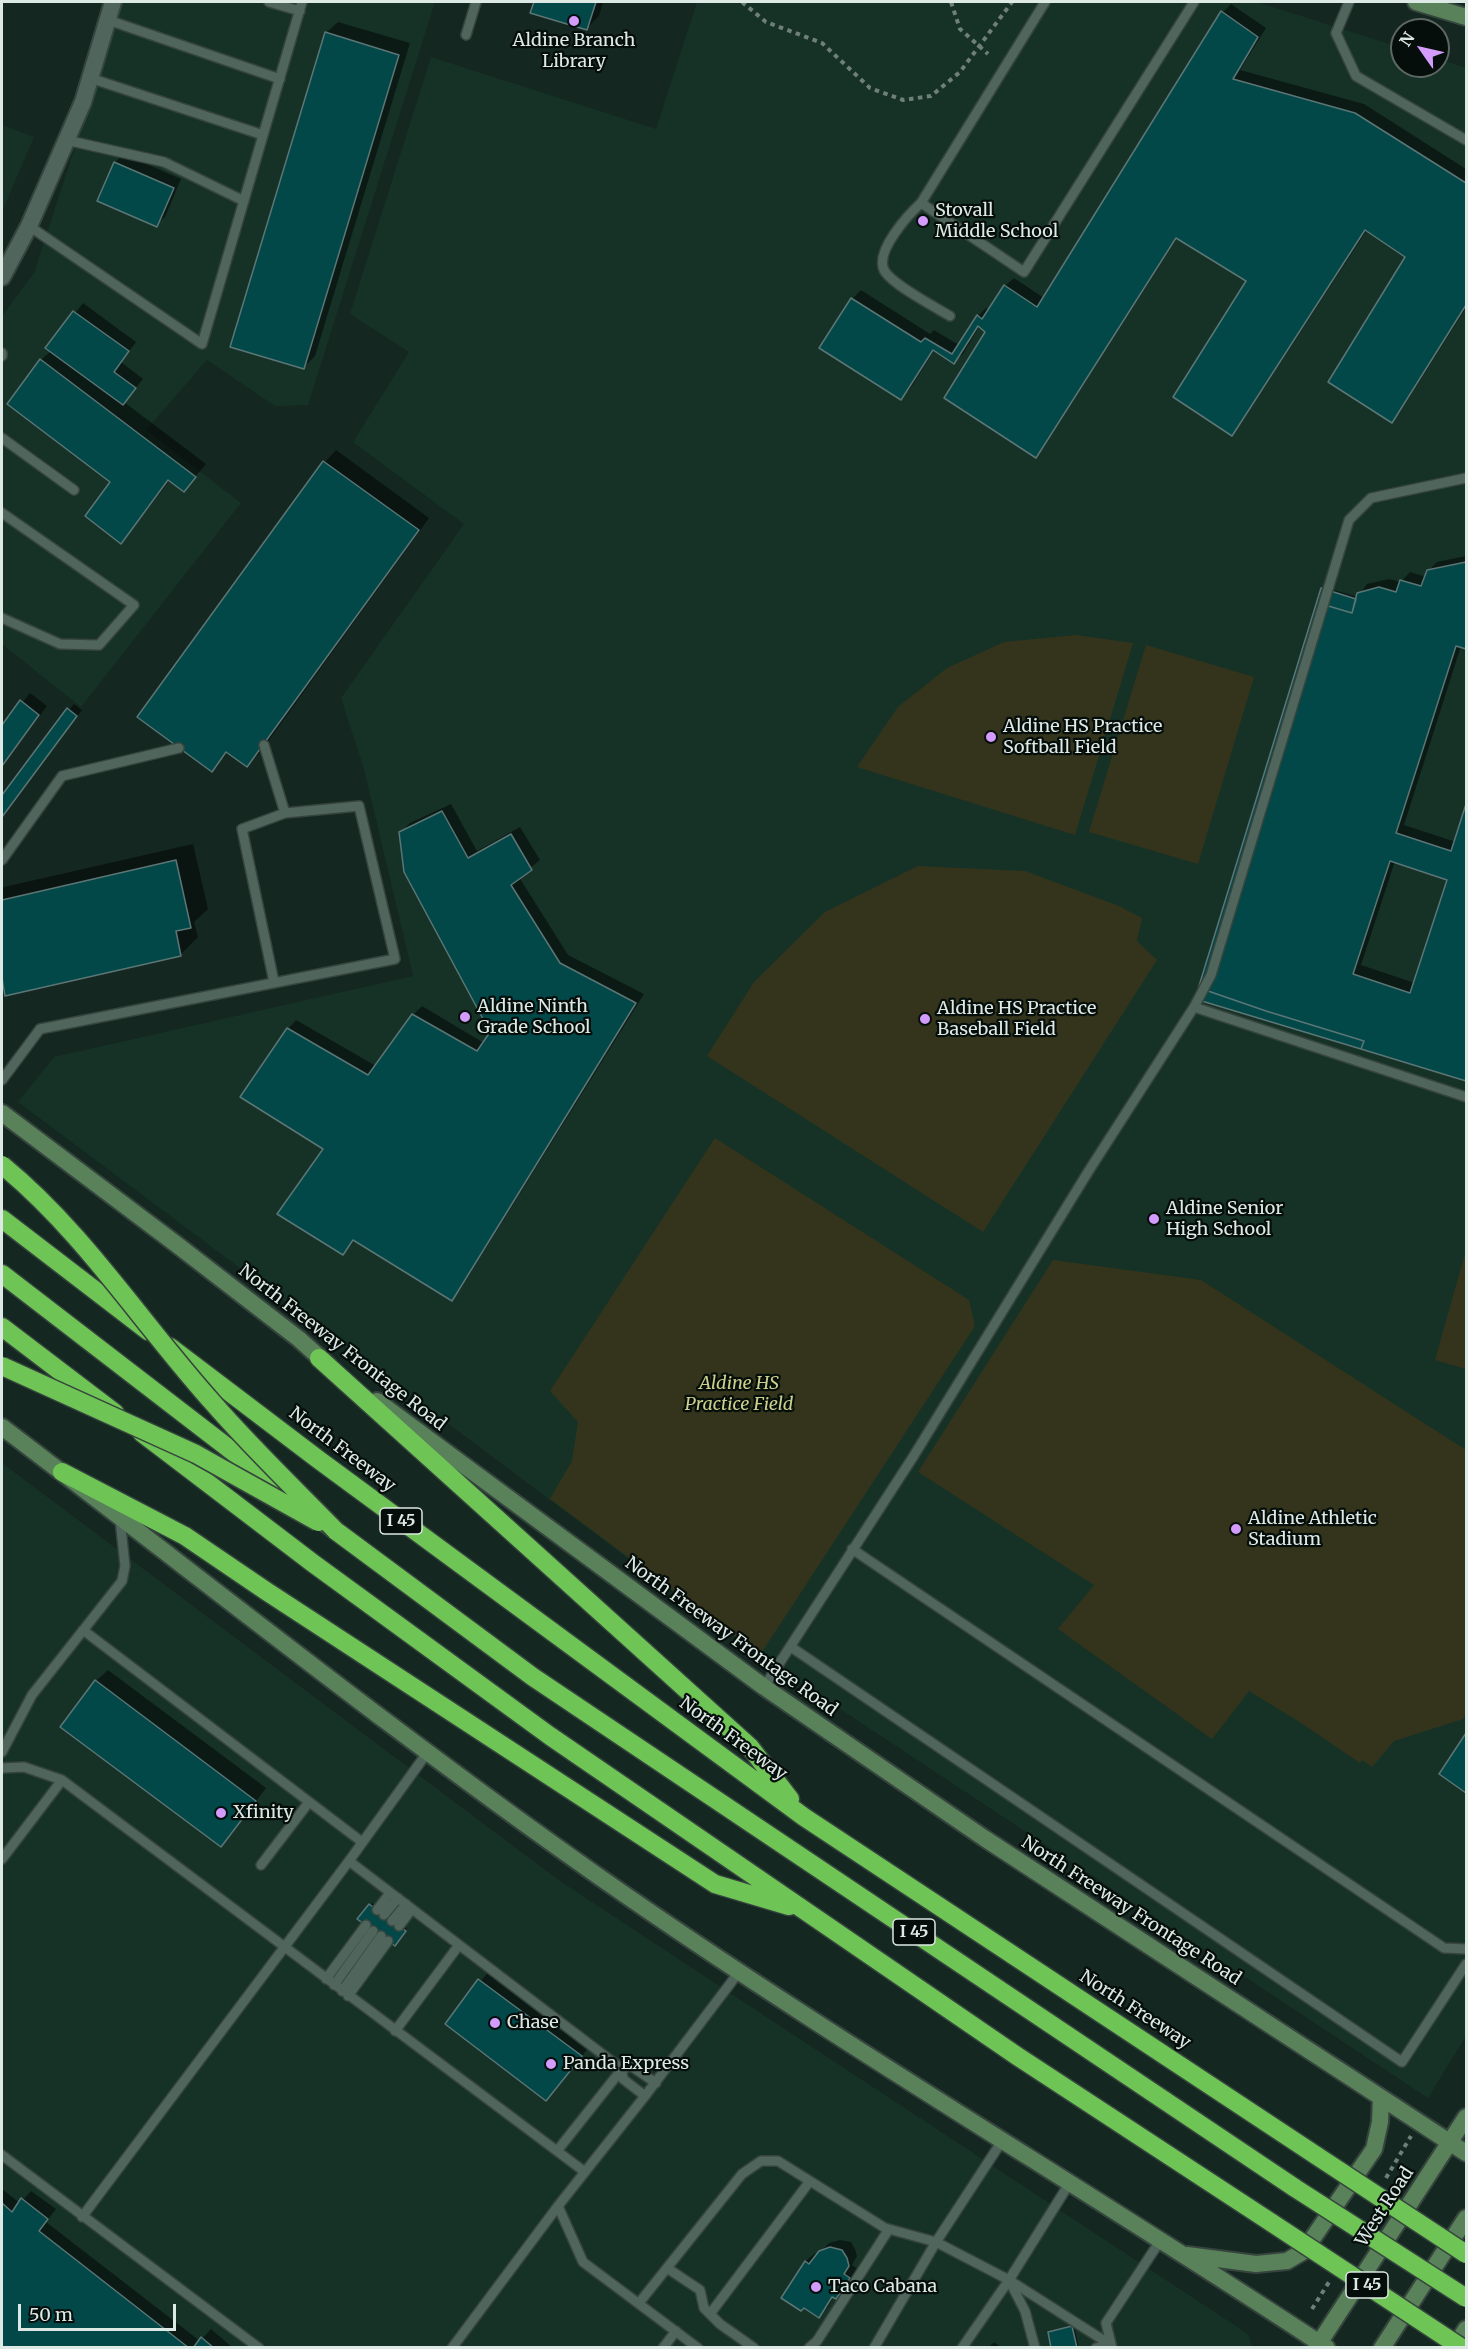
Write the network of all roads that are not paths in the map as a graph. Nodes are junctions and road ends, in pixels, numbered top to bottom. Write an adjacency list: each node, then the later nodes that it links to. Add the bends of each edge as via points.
1 (113, 2): 10 (street)
2 (269, 2): 8 (lane)
3 (476, 2): 11 (lane)
4 (1045, 2): 18 (lane)
5 (1194, 2): 18 (lane, via 1024,272)
6 (1350, 2): 16 (lane, via 1336,33 1356,76)
7 (1416, 2): 9 (main road)
8 (301, 6): 13 (lane)
9 (1467, 17)
10 (108, 20): 12 (street); 13 (lane)
11 (466, 35)
12 (90, 78): 14 (lane); 15 (street)
13 (280, 79): 14 (lane)
14 (263, 135): 17 (lane)
15 (66, 140): 17 (lane, via 164,162); 19 (street)
16 (1467, 140)
17 (244, 201): 19 (lane, via 202,344)
18 (921, 203): 21 (lane, via 902,221 883,256 884,269 892,280)
19 (29, 226): 20 (street)
20 (2, 277)
21 (950, 316)
22 (2, 438): 24 (lane)
23 (1467, 478): 32 (lane, via 1371,498 1349,520 1211,975)
24 (74, 490)
25 (2, 513): 26 (lane, via 134,605 99,645 60,644)
26 (2, 618)
27 (264, 745): 29 (lane)
28 (179, 748): 30 (lane, via 62,776)
29 (285, 813): 31 (lane, via 242,829); 31 (lane, via 359,806 395,958)
30 (2, 860)
31 (274, 982): 33 (lane, via 40,1029)
32 (1194, 1007): 34 (lane); 46 (lane)
33 (2, 1080)
34 (1467, 1097)
35 (2, 1113): 40 (main road, North Freeway Frontage Road)
36 (2, 1165): 45 (highway, bridge, via 86,1248 213,1404)
37 (2, 1219): 55 (highway, North Freeway / I 45, via 329,1467)
38 (2, 1274): 45 (highway, I 45, bridge)
39 (2, 1327): 61 (highway, I 45, via 314,1564 540,1729)
40 (320, 1358): 49 (main road, North Freeway Frontage Road); 55 (highway, via 750,1748)
41 (2, 1366): 45 (highway, bridge, via 196,1454)
42 (2, 1429): 43 (main road)
43 (62, 1472): 44 (main road); 61 (highway, via 185,1536 715,1884)
44 (120, 1519): 47 (lane, via 124,1575); 51 (main road)
45 (336, 1531): 92 (highway, I 45, bridge, via 533,1677 1295,2188)
46 (852, 1549): 48 (lane); 64 (lane, via 1444,1948)
47 (83, 1630): 50 (lane, via 32,1695); 54 (lane)
48 (791, 1647): 49 (lane); 65 (lane, via 1402,2061)
49 (764, 1688): 72 (main road, North Freeway Frontage Road, via 984,1839)
50 (2, 1752)
51 (427, 1753): 56 (lane); 66 (main road, via 597,1876)
52 (2, 1768): 53 (lane, via 24,1767)
53 (62, 1780): 57 (lane); 63 (lane)
54 (309, 1802): 56 (lane); 59 (lane)
55 (804, 1817): 89 (highway, North Freeway / I 45, bridge)
56 (362, 1842): 58 (lane)
57 (2, 1860)
58 (349, 1861): 60 (lane); 63 (lane)
59 (261, 1865)
60 (402, 1901): 60 (lane, via 388,1918); 62 (lane)
61 (804, 1911): 111 (highway, I 45, bridge)
62 (459, 1945): 68 (lane); 69 (lane)
63 (284, 1948): 67 (lane); 83 (lane)
64 (1467, 1948)
65 (1467, 1964)
66 (739, 1972): 70 (lane); 74 (main road)
67 (337, 1988): 67 (lane, via 377,1933); 68 (lane)
68 (395, 2031): 76 (lane)
69 (622, 2069): 70 (lane, via 631,2066); 71 (lane, via 623,2079); 76 (lane)
70 (656, 2083): 71 (lane)
71 (645, 2096): 79 (lane)
72 (1381, 2097): 75 (main road, North Freeway Frontage Road); 88 (main road, via 1374,2149 1304,2251 1287,2262 1256,2264)
73 (1467, 2117): 75 (main road, West Road)
74 (1002, 2141): 81 (main road); 86 (lane)
75 (1450, 2142): 77 (main road, North Freeway Frontage Road); 98 (main road, West Road)
76 (557, 2151): 79 (lane)
77 (1467, 2153)
78 (2, 2155): 83 (lane)
79 (585, 2172): 82 (lane)
80 (810, 2181): 85 (lane); 90 (lane, via 778,2161 760,2161 742,2174); 94 (lane)
81 (1069, 2184): 87 (main road); 91 (lane)
82 (558, 2206): 93 (lane, via 583,2262); 100 (lane)
83 (82, 2217): 99 (lane)
84 (1467, 2218): 109 (main road)
85 (889, 2229): 86 (lane); 104 (lane)
86 (936, 2241): 91 (lane); 105 (lane)
87 (1160, 2241): 88 (main road); 97 (lane, via 1106,2323)
88 (1180, 2254): 98 (main road)
89 (1467, 2254)
90 (667, 2268): 93 (lane); 94 (lane, via 700,2290 704,2308)
91 (1008, 2280): 97 (lane); 106 (lane); 107 (lane, via 1025,2311)
92 (1467, 2298)
93 (639, 2303): 96 (lane)
94 (710, 2314): 103 (lane)
95 (1467, 2329): 110 (main road)
96 (676, 2331): 101 (lane); 102 (lane)
97 (1112, 2346): 108 (lane)
98 (1321, 2346)
99 (259, 2348)
100 (452, 2348)
101 (663, 2348)
102 (698, 2348)
103 (754, 2348)
104 (809, 2348)
105 (874, 2348)
106 (962, 2348)
107 (1035, 2348)
108 (1096, 2348)
109 (1382, 2348)
110 (1454, 2348)
111 (1462, 2348)

